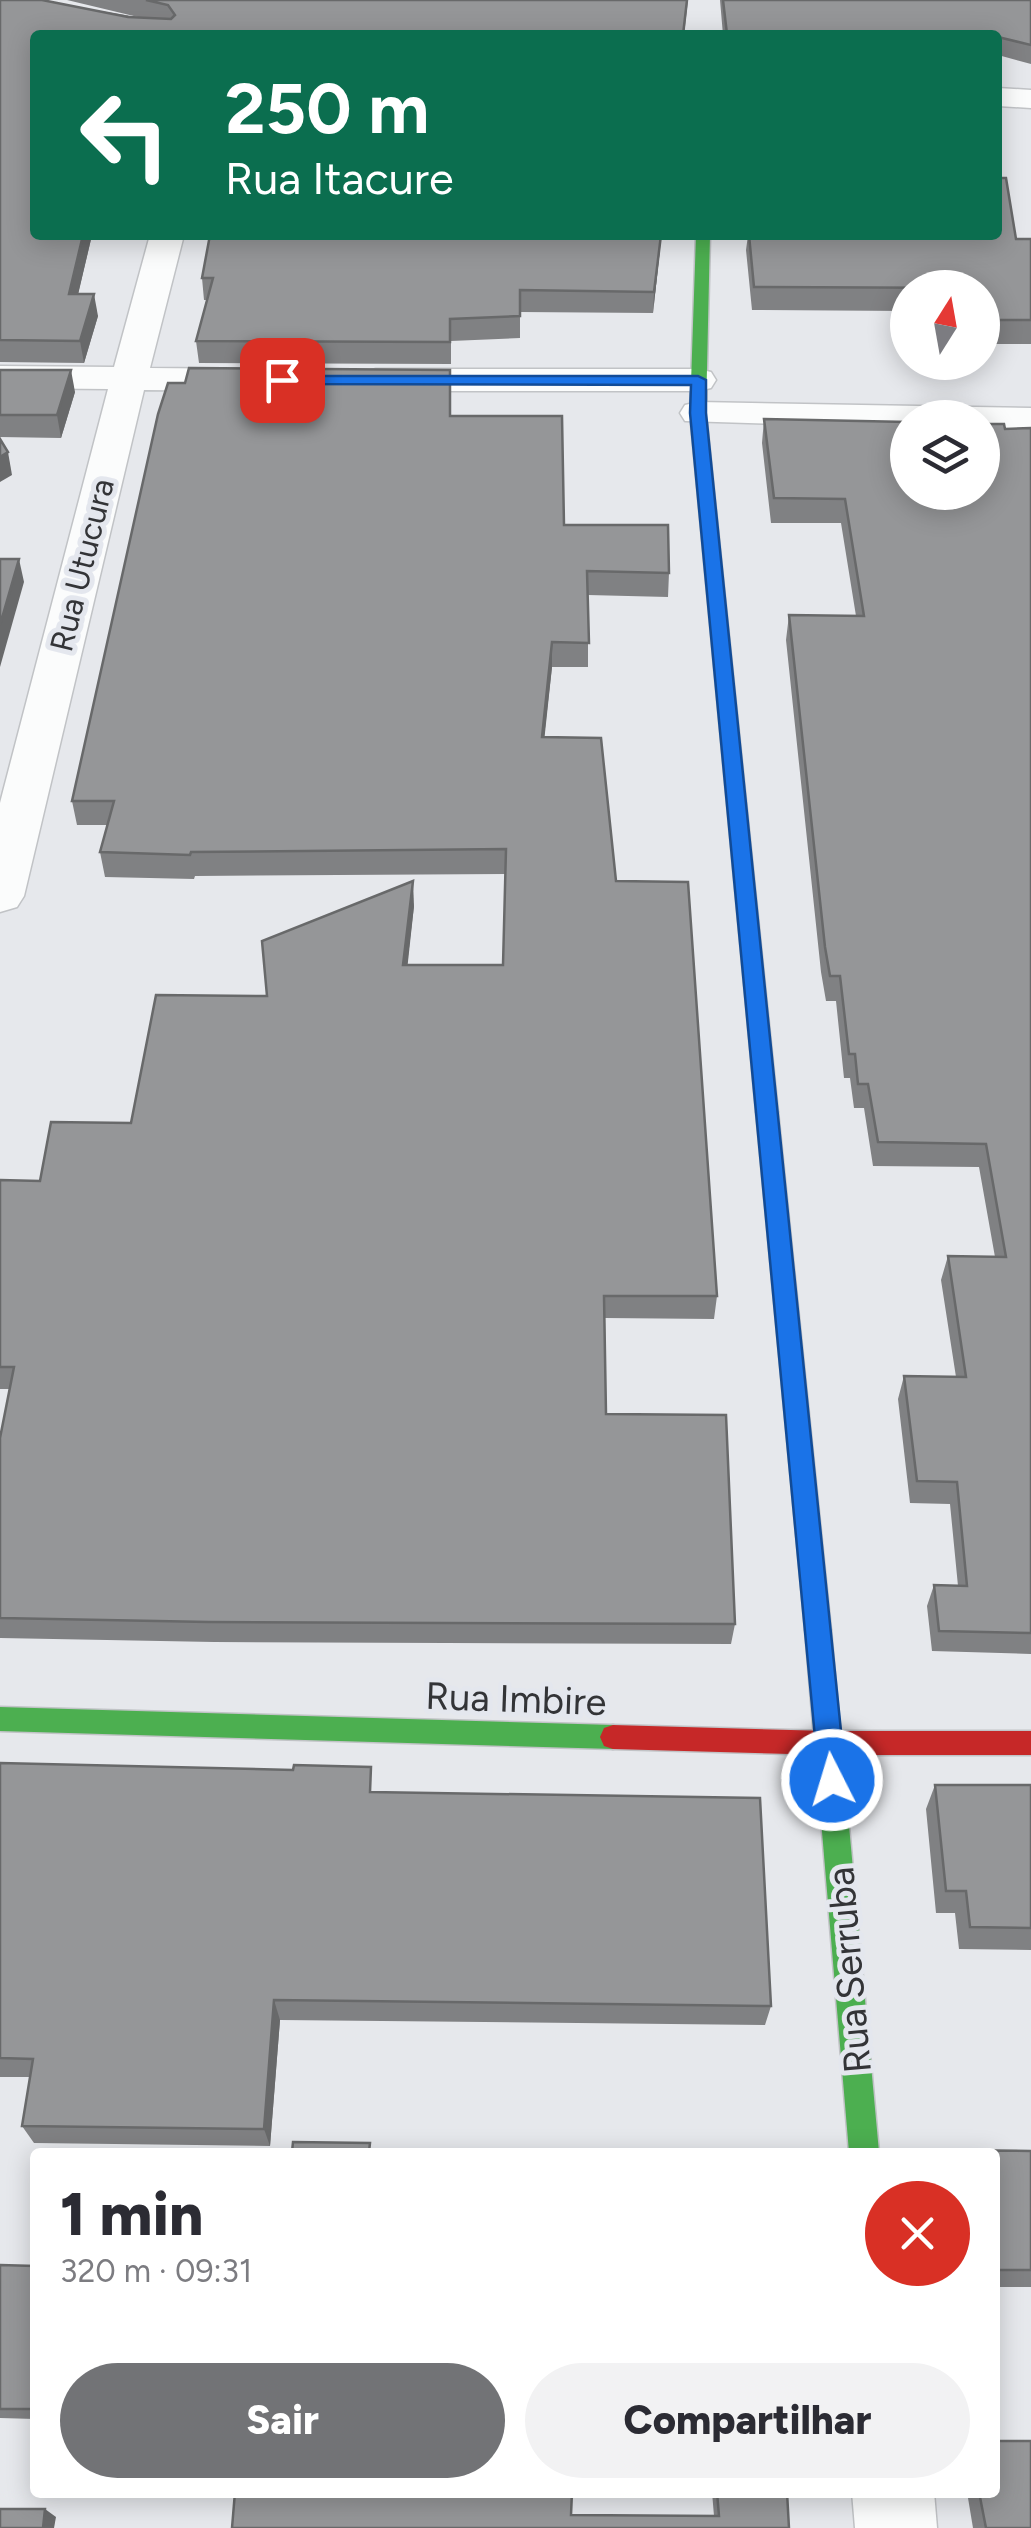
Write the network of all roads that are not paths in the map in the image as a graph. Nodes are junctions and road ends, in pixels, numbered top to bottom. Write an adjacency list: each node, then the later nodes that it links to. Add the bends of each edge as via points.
1 (1002, 97): 2 (street)
2 (1031, 99)
3 (166, 240): 6 (street, Rua Utucura)
4 (704, 240): 9 (street, Rua Serruba)
5 (0, 377): 6 (street)
6 (130, 379): 7 (street); 13 (street, Rua Utucura)
7 (287, 380)
8 (346, 380): 9 (street)
9 (698, 397): 10 (street); 15 (street, Rua Serruba)
10 (890, 412)
11 (1000, 418): 12 (street)
12 (1031, 418)
13 (0, 896)
14 (0, 1720): 15 (street, Rua Imbire)
15 (829, 1743): 16 (street, Rua Imbire); 17 (street, Rua Serruba)
16 (1031, 1743)
17 (864, 2148)
18 (894, 2498): 19 (street)
19 (896, 2528)

